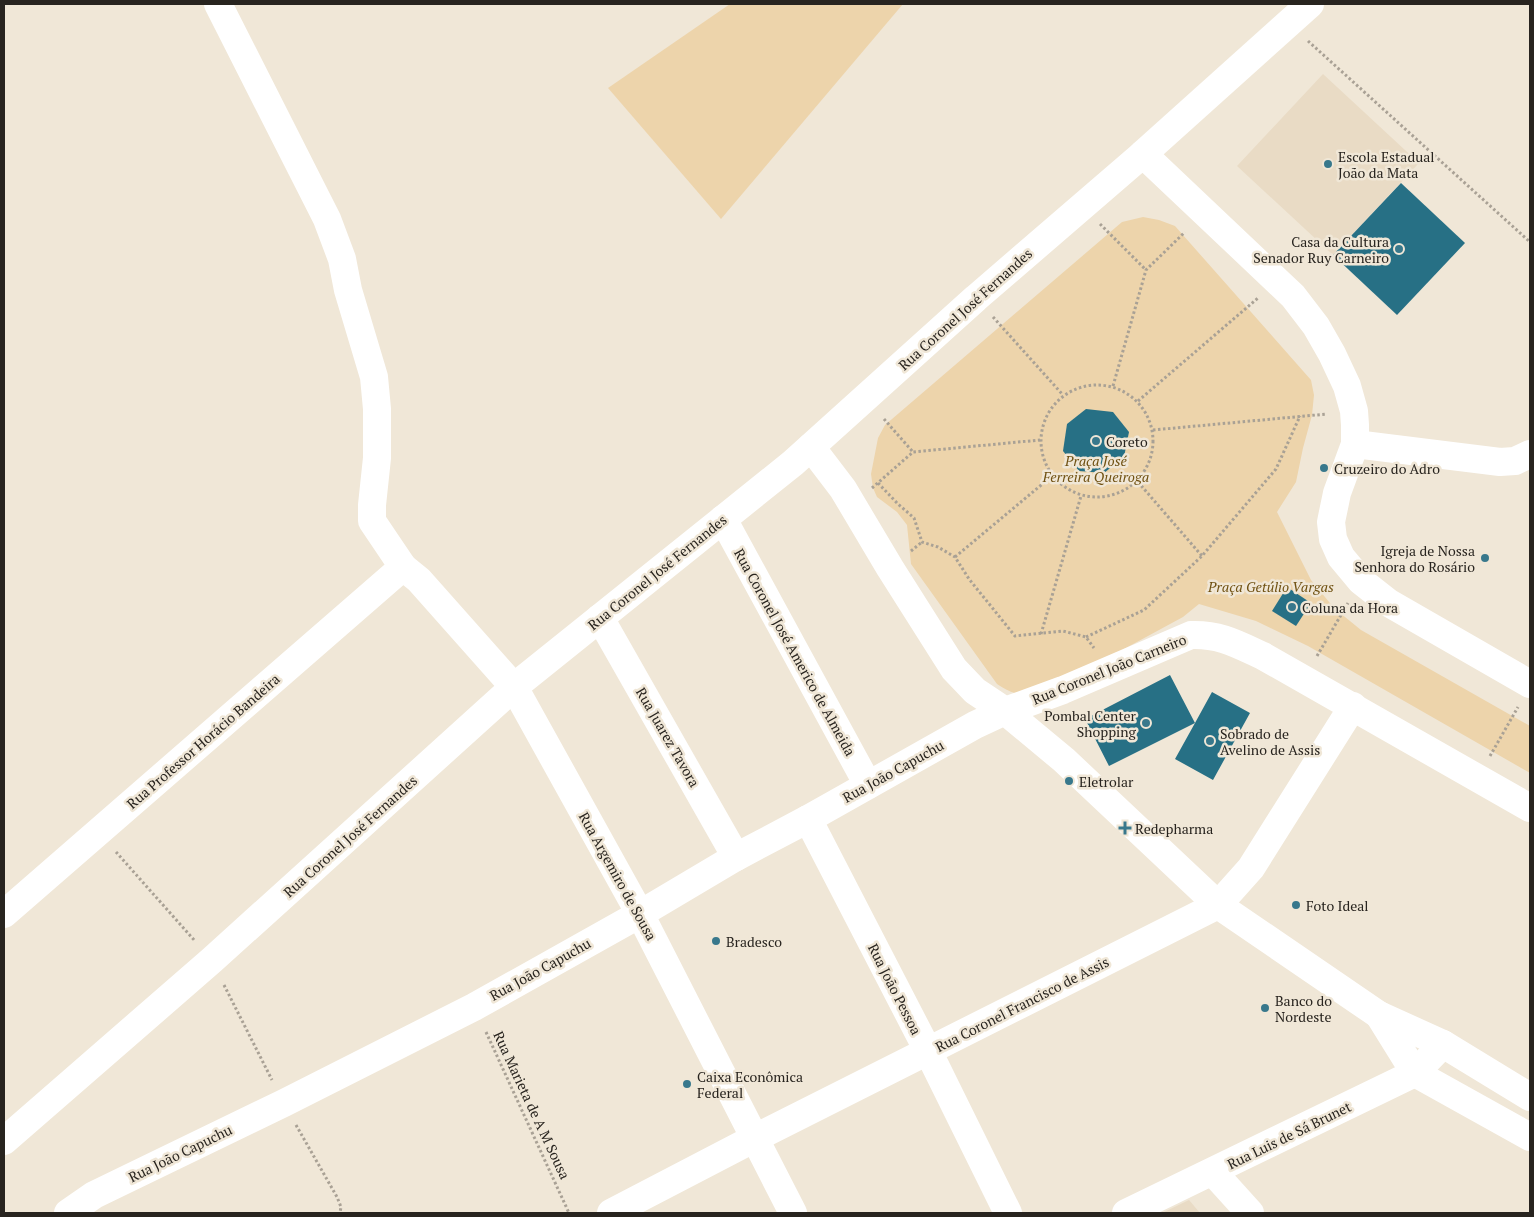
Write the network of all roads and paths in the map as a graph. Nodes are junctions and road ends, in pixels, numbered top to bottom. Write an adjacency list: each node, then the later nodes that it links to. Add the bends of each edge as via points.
1 (218, 4): 31 (street, Rua Argemiro de Sousa, via 327,219 342,259 374,377 378,408 372,521)
2 (1310, 4): 3 (street, Rua Coronel José Fernandes)
3 (1289, 24): 4 (street, Rua Coronel José Fernandes); 7 (path)
4 (1143, 154): 5 (street, Rua Coronel José Fernandes); 6 (street)
5 (1083, 207): 8 (path); 10 (street, Rua Coronel José Fernandes)
6 (1205, 212): 8 (path); 9 (street)
7 (1530, 242)
8 (1146, 270): 11 (path)
9 (1278, 282): 14 (path); 15 (street, via 1316,326 1347,386)
10 (976, 298): 12 (path); 13 (street, Rua Coronel José Fernandes)
11 (1112, 386): 12 (path, via 1087,384); 14 (path)
12 (1063, 395): 18 (path, via 1046,415)
13 (865, 398): 20 (street, Rua Coronel José Fernandes); 21 (path)
14 (1138, 401): 17 (path)
15 (1354, 411): 16 (path); 19 (street)
16 (1300, 416): 17 (path); 29 (path, via 1276,469)
17 (1153, 430): 24 (path, via 1152,458)
18 (1040, 440): 21 (path); 23 (path, via 1042,459)
19 (1355, 444): 22 (street, via 1500,462 1515,461); 32 (street, via 1337,493 1331,522 1333,539 1341,557)
20 (811, 447): 27 (street); 28 (street, Rua Coronel José Fernandes)
21 (913, 452): 25 (path)
22 (1530, 454)
23 (1052, 476): 26 (path, via 1064,488); 30 (path)
24 (1138, 482): 26 (path, via 1111,496); 29 (path)
25 (878, 483): 27 (path); 30 (path, via 914,518 922,542)
26 (1081, 496): 34 (path)
27 (852, 504): 41 (street, via 954,669 975,691)
28 (722, 519): 33 (street, Rua Coronel José Fernandes); 43 (street, Rua Coronel José Americo de Almeida)
29 (1202, 556): 35 (path, via 1144,610)
30 (955, 557): 34 (path, via 1015,636)
31 (403, 568): 39 (street, Rua Argemiro de Sousa, via 419,580); 46 (street, Rua Professor Horácio Bandeira)
32 (1361, 582): 37 (path); 38 (street, via 1396,607)
33 (600, 618): 39 (street, Rua Coronel José Fernandes); 47 (street, Rua Juarez Tavora)
34 (1041, 634): 35 (path, via 1063,631)
35 (1086, 637): 36 (path)
36 (1110, 669): 37 (street, Rua Coronel João Carneiro, via 1191,635 1206,635 1226,638); 41 (street, Rua Coronel João Carneiro)
37 (1304, 678): 40 (street, Rua Coronel João Carneiro)
38 (1530, 684): 42 (path)
39 (514, 687): 50 (street, Rua Argemiro de Sousa); 51 (street, Rua Coronel José Fernandes)
40 (1353, 706): 42 (street, Rua Coronel João Carneiro); 48 (street, Rua Coronel Francisco de Assis, via 1251,868)
41 (1005, 711): 43 (street, Rua João Capuchu); 48 (street, via 1064,760)
42 (1477, 777): 44 (street, Rua Coronel João Carneiro)
43 (868, 785): 45 (street, Rua João Capuchu)
44 (1530, 808)
45 (808, 819): 47 (street, Rua João Capuchu); 55 (street, Rua João Pessoa)
46 (98, 832): 49 (street, Rua Professor Horácio Bandeira); 51 (path)
47 (736, 857): 50 (street, Rua João Capuchu)
48 (1218, 905): 53 (street); 55 (street, Rua Coronel Francisco de Assis)
49 (4, 914)
50 (640, 914): 52 (street, Rua João Capuchu); 60 (street, Rua Argemiro de Sousa)
51 (212, 960): 58 (path); 61 (street, Rua Coronel José Fernandes)
52 (474, 1006): 58 (street, Rua João Capuchu); 65 (path, Rua Marieta de A M Sousa)
53 (1379, 1015): 54 (street); 56 (street)
54 (1443, 1044): 56 (street, Rua Luis de Sá Brunet); 57 (street)
55 (928, 1052): 60 (street, Rua Coronel Francisco de Assis); 68 (street, Rua João Pessoa)
56 (1415, 1072): 59 (street); 62 (street, Rua Luis de Sá Brunet)
57 (1530, 1096)
58 (284, 1103): 63 (street, Rua João Capuchu, via 94,1195); 64 (path, via 337,1197)
59 (1530, 1137)
60 (755, 1138): 66 (street, Rua Coronel Francisco de Assis); 67 (street, Rua Argemiro de Sousa)
61 (4, 1141)
62 (1213, 1172): 69 (street, Rua Luis de Sá Brunet); 70 (street)
63 (68, 1213)
64 (340, 1213)
65 (569, 1213)
66 (611, 1213)
67 (793, 1213)
68 (1008, 1213)
69 (1126, 1213)
70 (1250, 1213)

